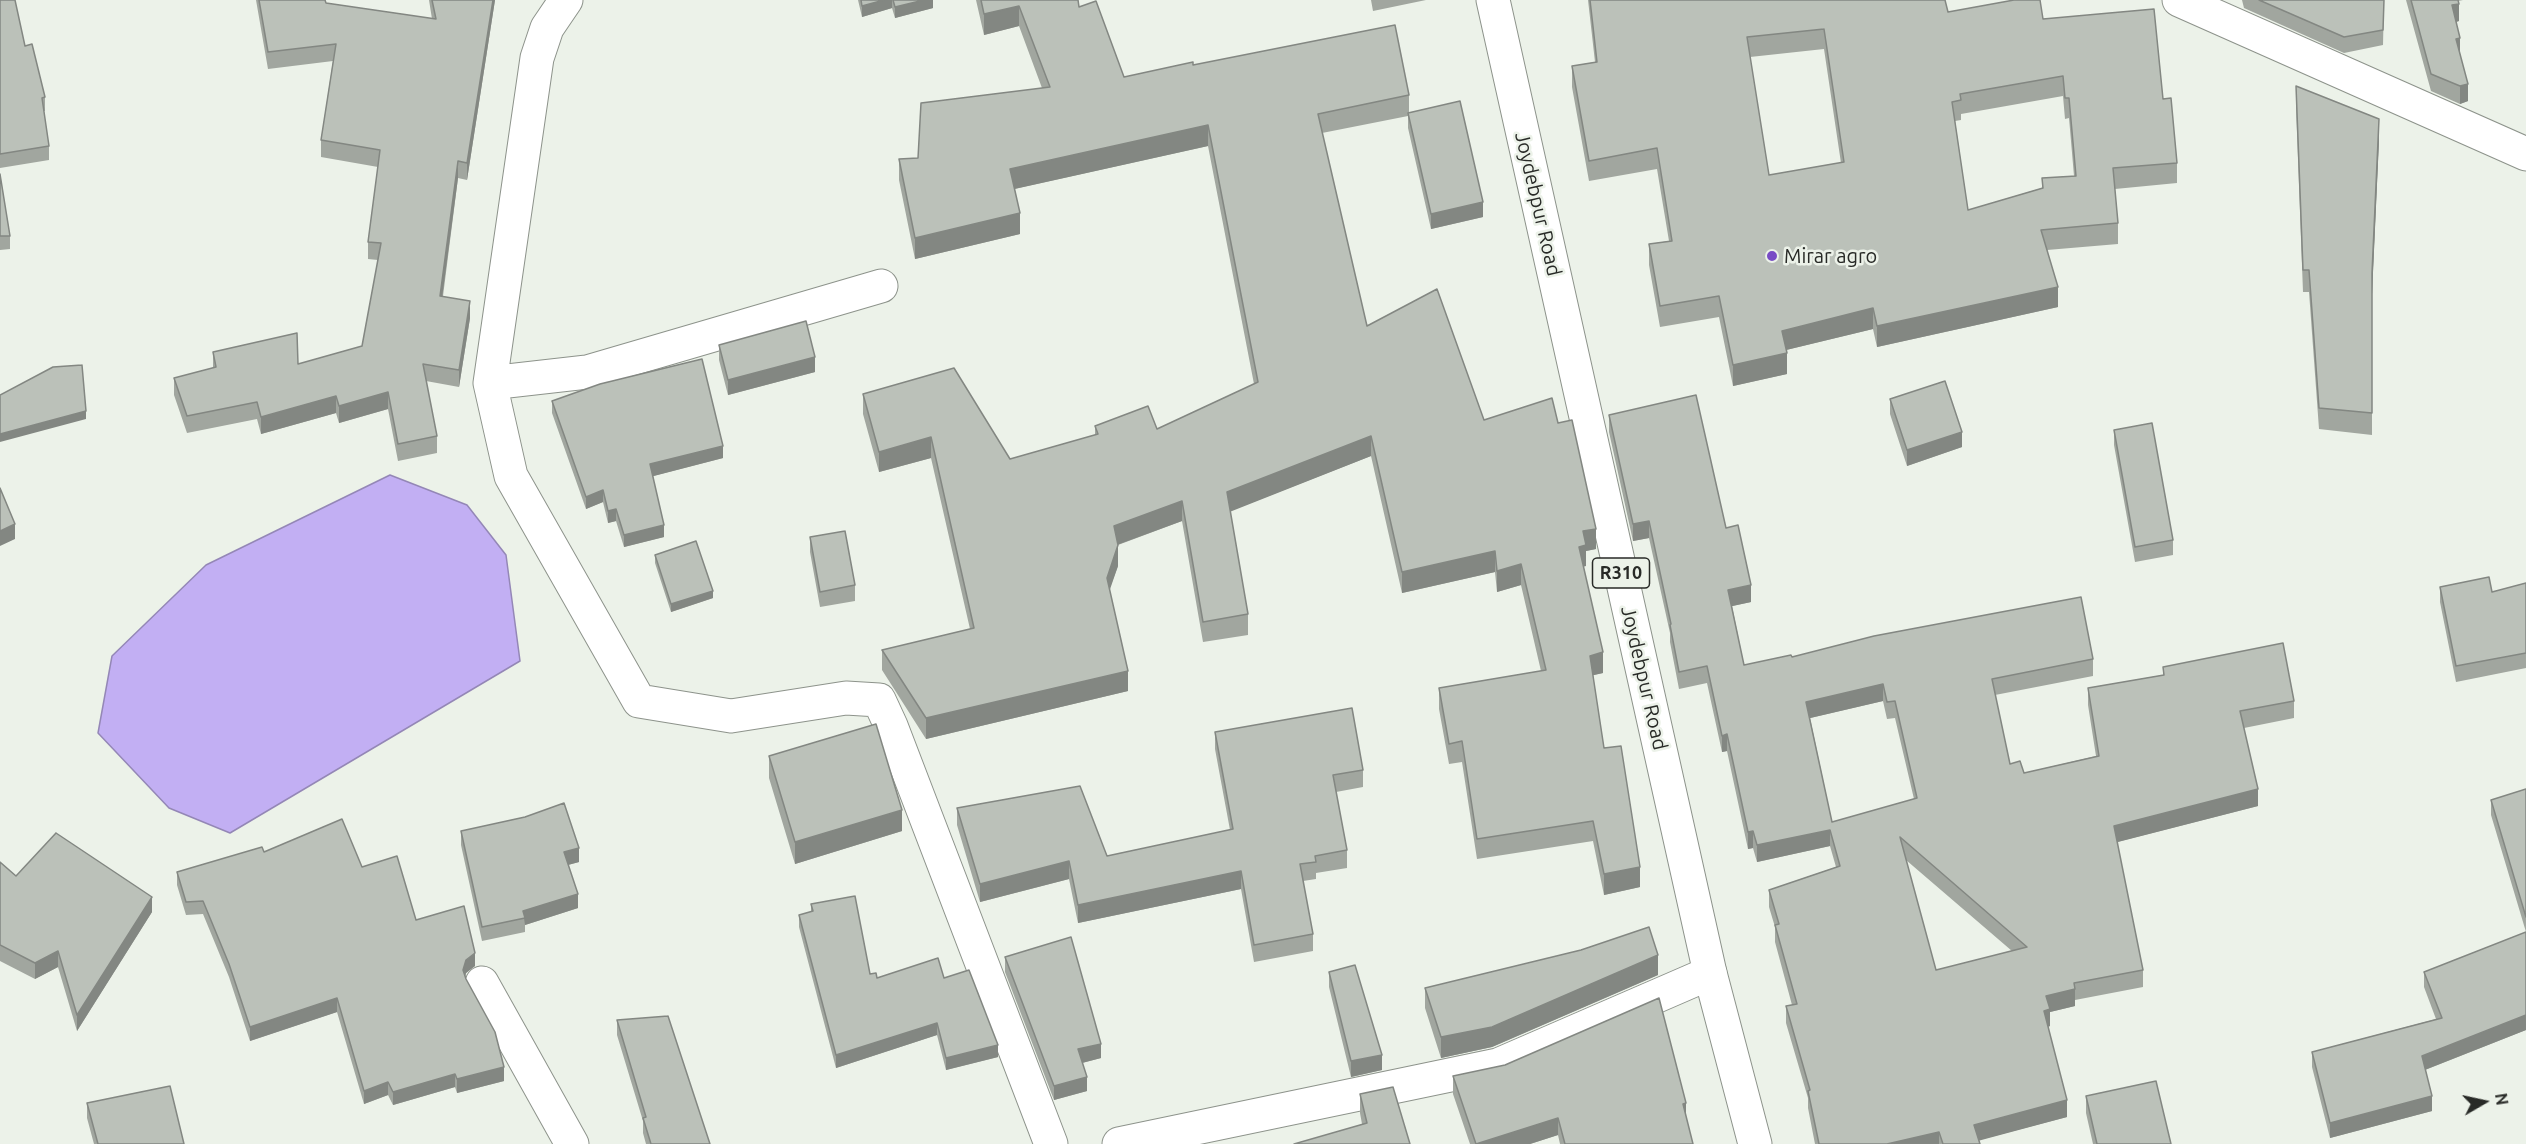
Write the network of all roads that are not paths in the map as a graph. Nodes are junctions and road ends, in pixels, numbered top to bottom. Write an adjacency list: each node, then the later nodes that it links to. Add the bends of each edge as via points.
1 (566, 0): 6 (street, via 547,28 537,58)
2 (1493, 0): 7 (street, Joydebpur Road / R310)
3 (2179, 0): 4 (street)
4 (2526, 154)
5 (881, 286): 6 (street, via 587,372)
6 (490, 383): 10 (street, via 511,476 639,701 731,717 846,698 879,700)
7 (1710, 973): 11 (street, via 1498,1065); 12 (street, Joydebpur Road / R310)
8 (482, 983): 9 (street)
9 (572, 1144)
10 (1051, 1144)
11 (1119, 1144)
12 (1755, 1144)

